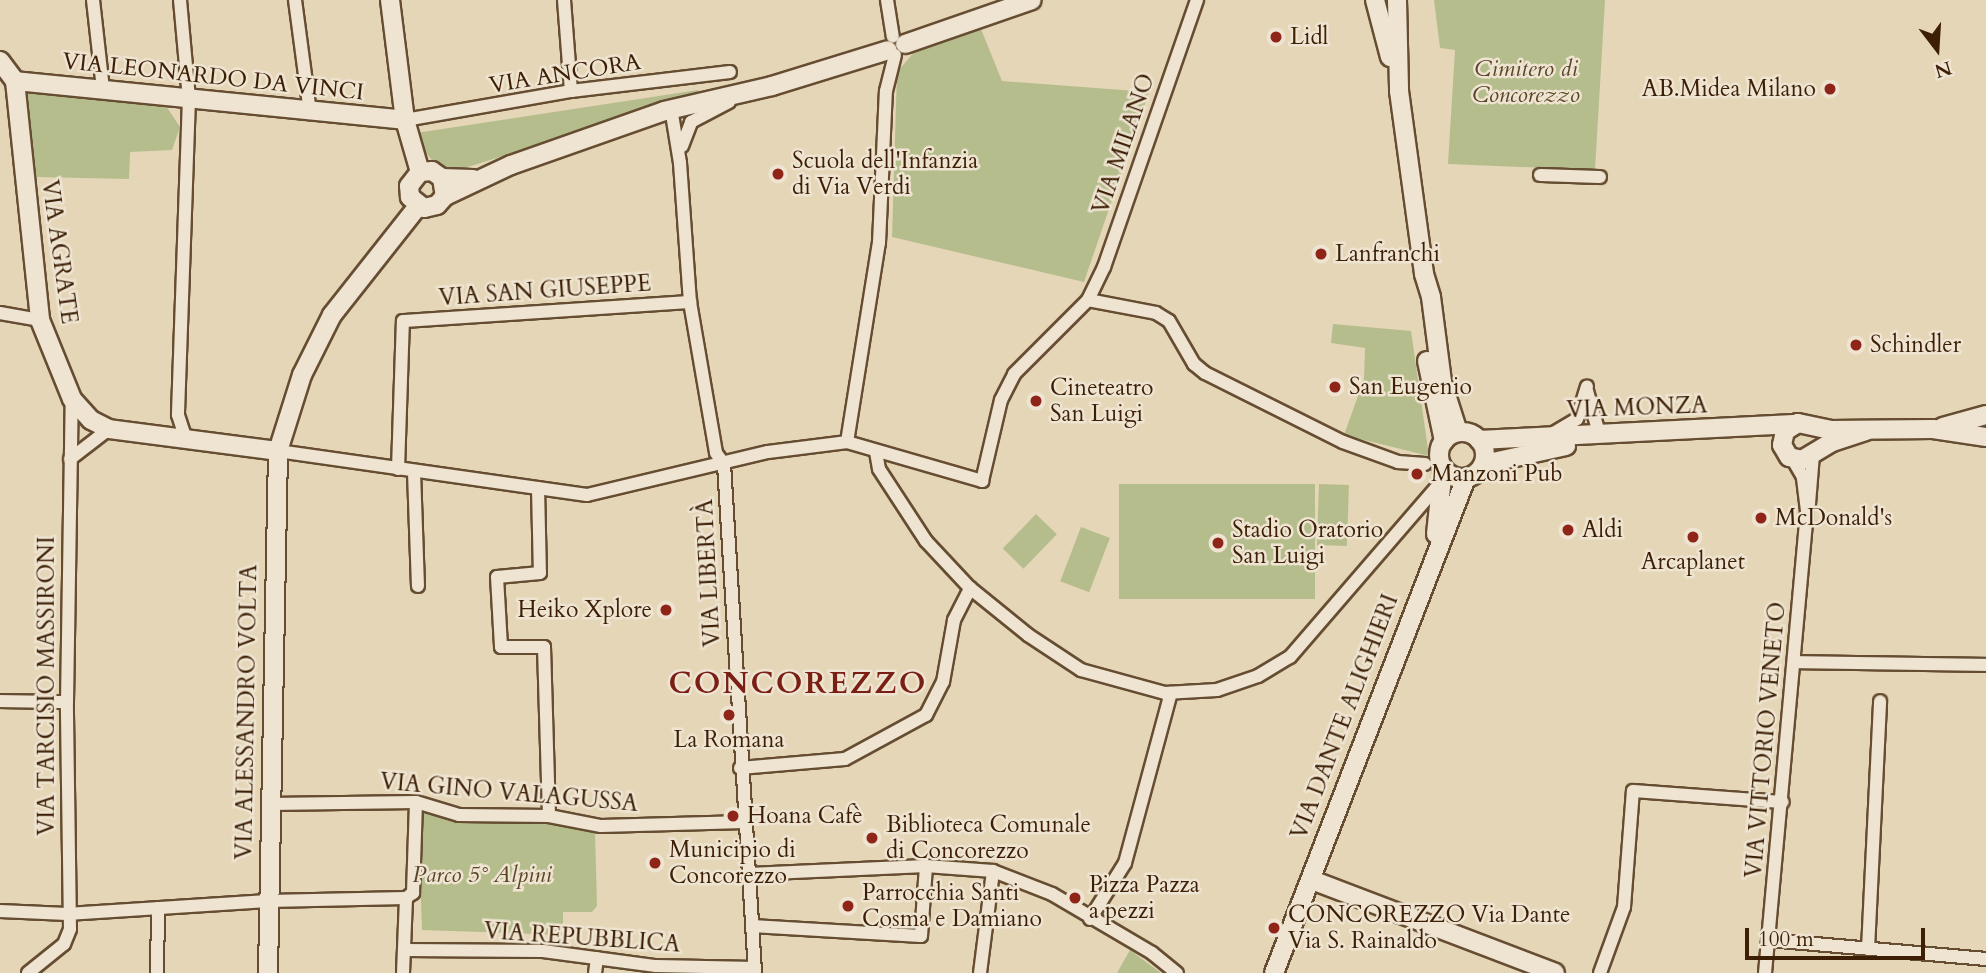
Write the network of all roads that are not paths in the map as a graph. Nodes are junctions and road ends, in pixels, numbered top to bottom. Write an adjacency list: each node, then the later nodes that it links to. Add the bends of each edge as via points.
1 (93, 0): 16 (street)
2 (180, 0): 20 (street)
3 (295, 0): 22 (street)
4 (390, 0): 23 (street)
5 (564, 0): 17 (street)
6 (887, 0): 12 (street)
7 (1032, 0): 11 (street)
8 (1197, 0): 30 (street, VIA MILANO)
9 (1375, 0): 19 (street)
10 (1397, 0): 19 (street)
11 (1014, 3): 12 (street)
12 (895, 46): 18 (street); 49 (street, via 886,91 879,243)
13 (0, 61): 15 (street)
14 (730, 72): 17 (street, VIA ANCORA)
15 (15, 80): 16 (street, VIA LEONARDO DA VINCI); 33 (street, VIA AGRATE)
16 (103, 89): 20 (street, VIA LEONARDO DA VINCI)
17 (571, 91): 23 (street, VIA ANCORA)
18 (755, 91): 21 (street); 24 (street, via 688,124)
19 (1399, 91): 44 (street)
20 (189, 97): 22 (street, VIA LEONARDO DA VINCI); 35 (street)
21 (671, 108): 24 (street); 28 (street, via 477,179)
22 (310, 113): 23 (street, VIA LEONARDO DA VINCI)
23 (405, 120): 25 (street)
24 (680, 163): 31 (street, VIA LIBERTÀ)
25 (420, 172): 28 (street, via 432,171); 29 (street, via 411,180 408,192)
26 (1541, 175): 27 (street)
27 (1600, 177)
28 (443, 187): 29 (street, via 437,205)
29 (418, 206): 50 (street, VIA ALESSANDRO VOLTA, via 332,315 302,375)
30 (1088, 300): 51 (street, via 1014,374 1001,400 982,481); 58 (street, via 1156,313 1169,321 1194,364 1205,373 1343,442)
31 (690, 302): 55 (street, VIA LIBERTÀ, via 716,453); 57 (street, VIA SAN GIUSEPPE, via 403,321)
32 (0, 313): 33 (street)
33 (40, 320): 34 (street, VIA AGRATE)
34 (72, 400): 38 (street, VIA AGRATE, via 91,420); 54 (street, VIA TARCISIO MASSIRONI)
35 (178, 415): 43 (street, via 164,431); 47 (street)
36 (1986, 417): 39 (street, VIA MONZA); 40 (street)
37 (1803, 425): 41 (street, VIA MONZA); 42 (street, VIA MONZA); 52 (street, via 1818,438); 53 (street, via 1783,434)
38 (109, 429): 43 (street, VIA AGRATE); 54 (street)
39 (1933, 429): 41 (street, VIA MONZA); 46 (street, VIA MONZA)
40 (1986, 429)
41 (1866, 431): 52 (street, VIA MONZA)
42 (1599, 433): 45 (street, VIA MONZA); 45 (street, via 1587,387 1577,419)
43 (151, 435): 47 (street, VIA AGRATE)
44 (1451, 437): 48 (street); 58 (street, via 1439,455)
45 (1545, 437): 48 (street, VIA MONZA)
46 (1986, 437)
47 (186, 440): 50 (street, VIA AGRATE)
48 (1479, 440): 56 (street)
49 (847, 442): 51 (street); 55 (street, via 768,452)
50 (278, 452): 57 (street); 75 (street, VIA ALESSANDRO VOLTA)
51 (876, 452): 65 (street, via 879,469 926,541)
52 (1814, 453): 53 (street, via 1802,460); 62 (street, VIA VITTORIO VENETO, via 1814,488)
53 (1787, 454): 56 (street, VIA MONZA, via 1757,438 1594,443 1524,452); 62 (street, VIA VITTORIO VENETO, via 1803,477)
54 (69, 459): 71 (street, VIA TARCISIO MASSIRONI)
55 (724, 464): 61 (street, via 606,493); 72 (street, VIA LIBERTÀ)
56 (1484, 464): 60 (street)
57 (398, 469): 59 (street)
58 (1437, 471): 60 (street); 63 (street, VIA DANTE ALIGHIERI); 68 (street, via 1290,657 1258,676 1217,690)
59 (414, 472): 61 (street); 64 (street)
60 (1466, 478): 63 (street, VIA DANTE ALIGHIERI)
61 (538, 488): 76 (street, via 540,573 498,577 501,647 544,647)
62 (1807, 511): 66 (street, VIA VITTORIO VENETO)
63 (1434, 552): 78 (street, VIA DANTE ALIGHIERI)
64 (418, 586)
65 (970, 589): 68 (street, via 1081,670 1129,686); 72 (street, via 954,620 943,682 926,715 845,759)
66 (1794, 662): 67 (street); 74 (street, VIA VITTORIO VENETO)
67 (1986, 665)
68 (1171, 693): 88 (street, via 1125,863)
69 (0, 701): 71 (street)
70 (1880, 701): 91 (street)
71 (67, 702): 87 (street, VIA TARCISIO MASSIRONI)
72 (740, 768): 77 (street, VIA LIBERTÀ)
73 (416, 802): 75 (street, VIA GINO VALAGUSSA); 76 (street, VIA GINO VALAGUSSA, via 459,815); 83 (street, via 413,893)
74 (1783, 803): 90 (street, VIA VITTORIO VENETO); 106 (street, via 1633,791 1624,906)
75 (270, 804): 84 (street, VIA ALESSANDRO VOLTA)
76 (549, 816): 77 (street, VIA GINO VALAGUSSA, via 601,826)
77 (745, 822): 81 (street, VIA LIBERTÀ)
78 (1317, 860): 82 (street, VIA DANTE ALIGHIERI); 103 (street, VIA DANTE ALIGHIERI, via 1303,876)
79 (926, 866): 80 (street); 81 (street); 89 (street, via 921,936)
80 (993, 871): 88 (street, via 1027,882); 101 (street)
81 (749, 874): 89 (street, VIA LIBERTÀ)
82 (1312, 880): 104 (street, VIA DANTE ALIGHIERI); 105 (street)
83 (406, 898): 84 (street); 92 (street)
84 (268, 901): 85 (street); 98 (street, VIA ALESSANDRO VOLTA)
85 (158, 908): 87 (street); 97 (street)
86 (0, 911): 87 (street)
87 (67, 914): 96 (street, VIA TARCISIO MASSIRONI, via 70,929 64,944)
88 (1090, 919): 102 (street, via 1152,953)
89 (752, 926): 95 (street, VIA LIBERTÀ)
90 (1769, 940): 91 (street); 107 (street, VIA VITTORIO VENETO)
91 (1868, 949): 94 (street)
92 (405, 950): 93 (street, VIA REPUBBLICA, via 543,951); 99 (street)
93 (597, 958): 95 (street, VIA REPUBBLICA, via 656,967); 100 (street)
94 (1986, 959)
95 (755, 970)
96 (28, 973)
97 (157, 973)
98 (268, 973)
99 (403, 973)
100 (595, 973)
101 (980, 973)
102 (1177, 973)
103 (1264, 973)
104 (1274, 973)
105 (1555, 973)
106 (1600, 973)
107 (1765, 973)

